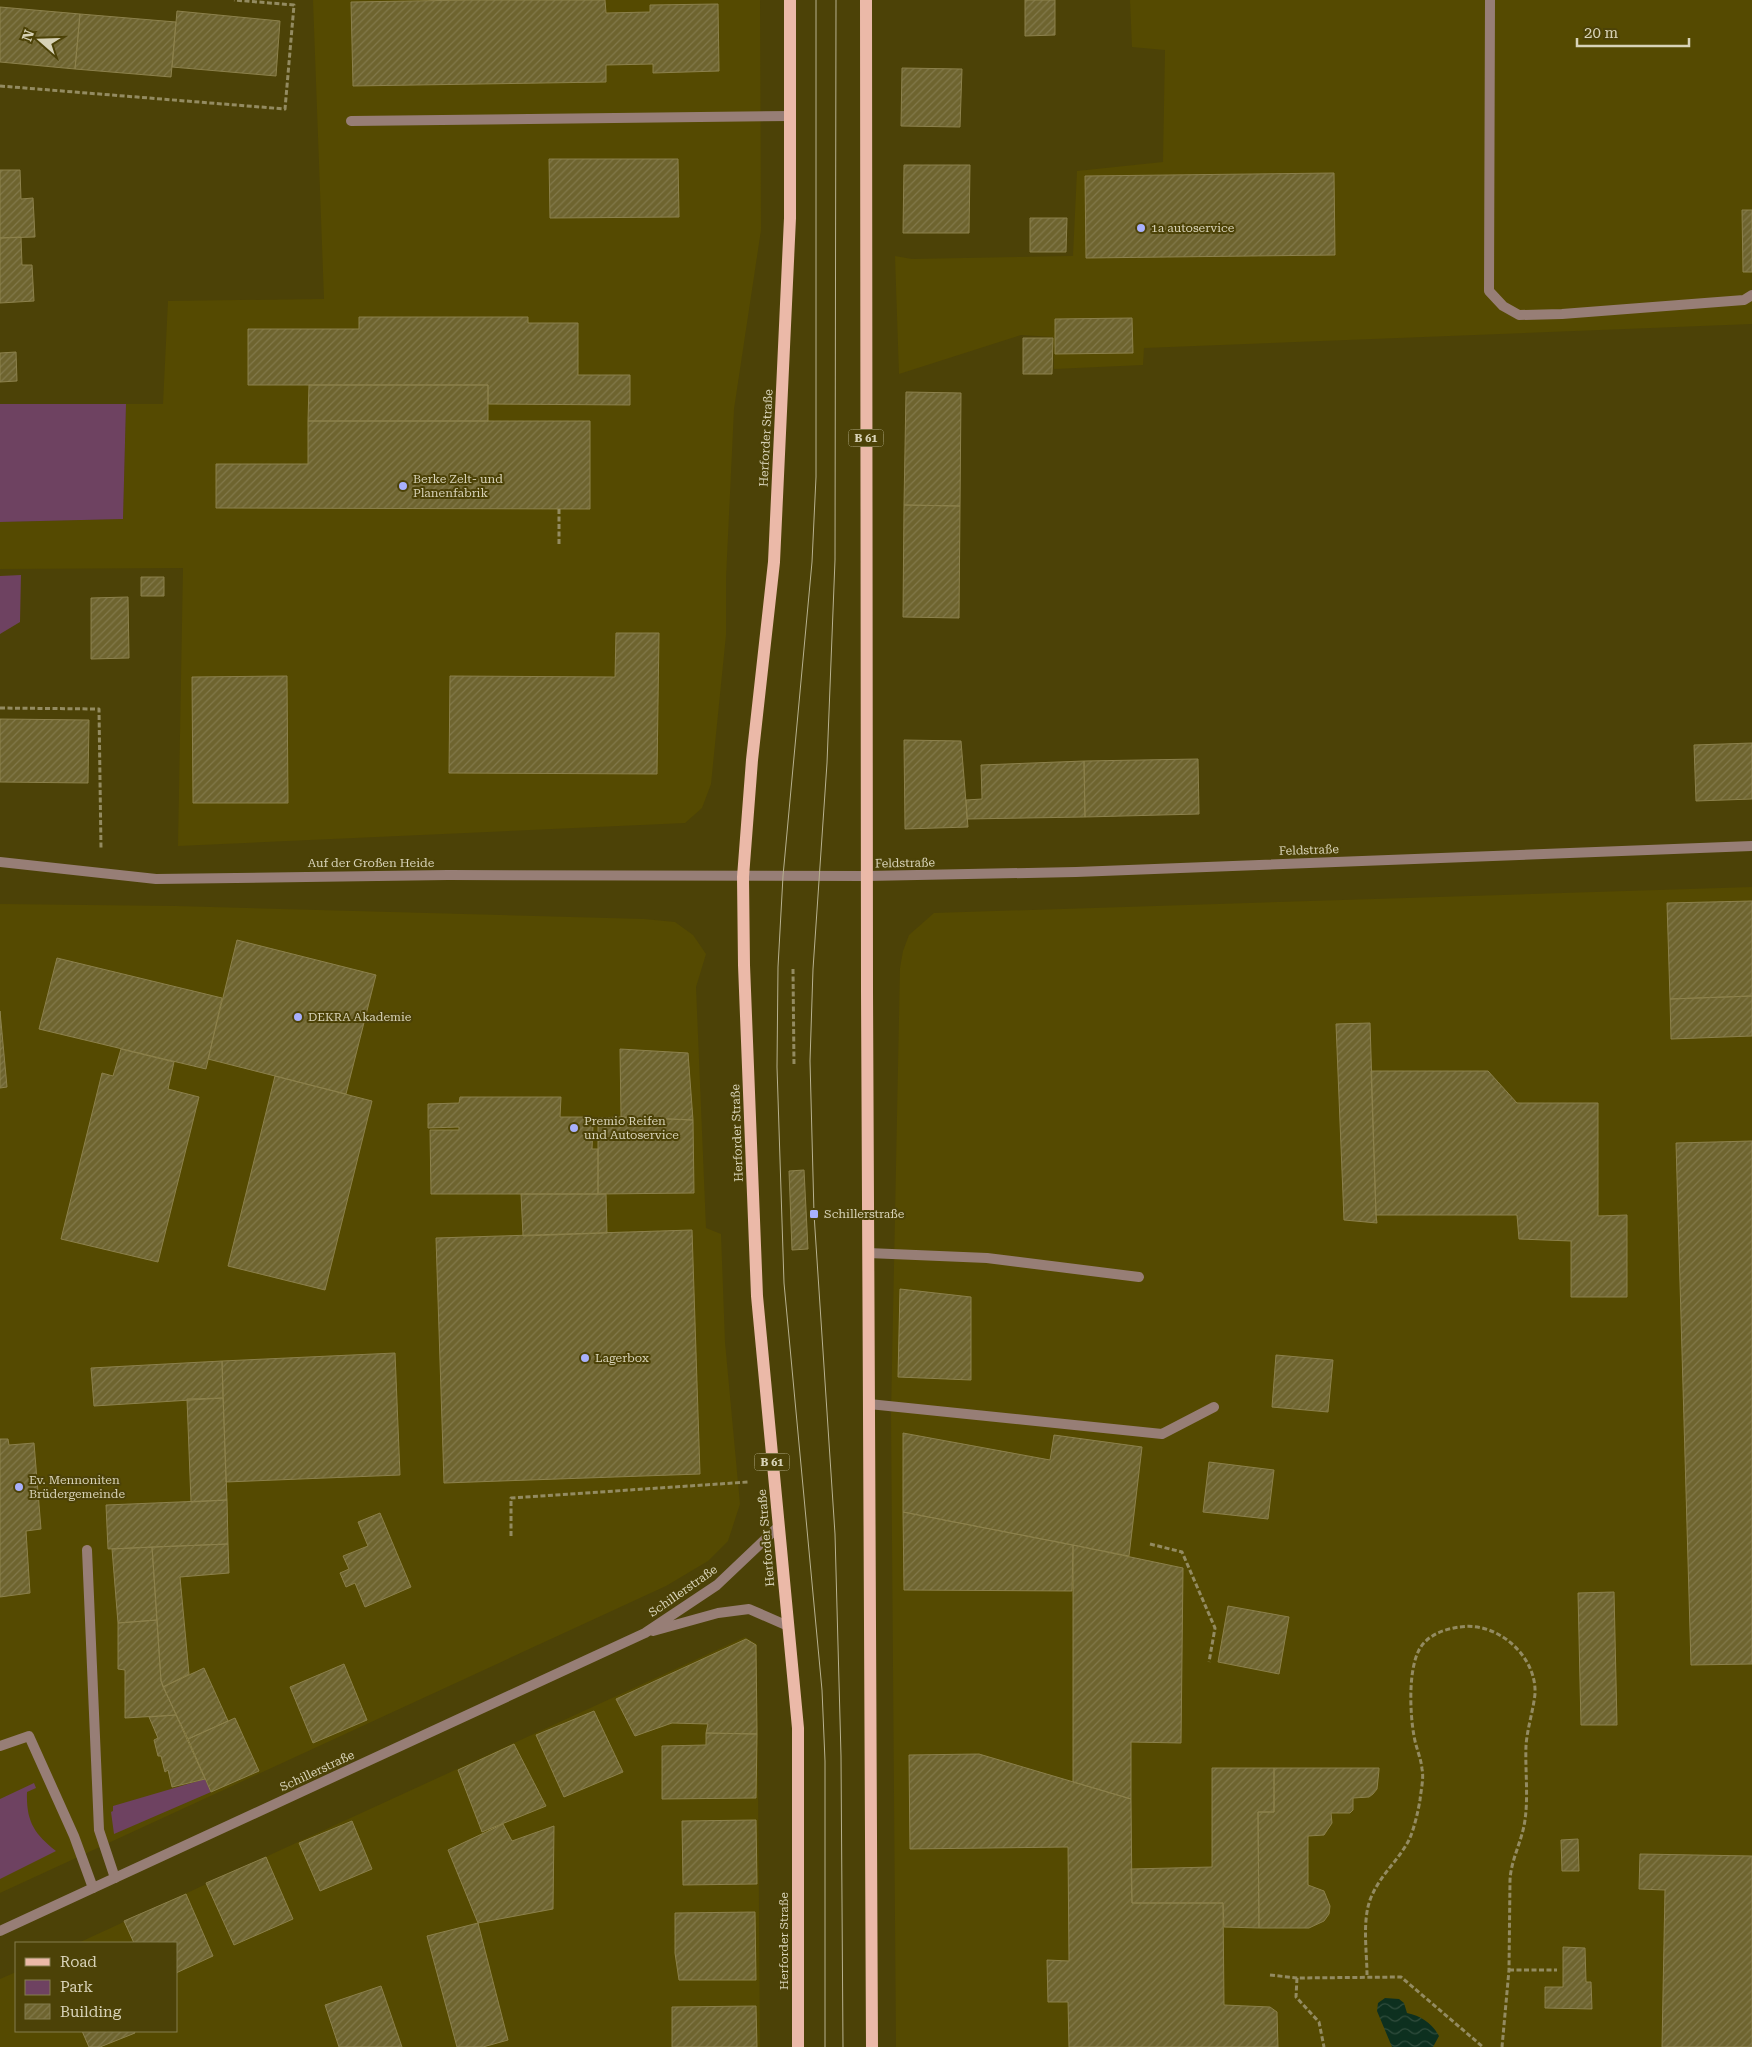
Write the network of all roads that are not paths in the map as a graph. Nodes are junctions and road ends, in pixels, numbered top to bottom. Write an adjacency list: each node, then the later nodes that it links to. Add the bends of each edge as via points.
1 (790, 0): 4 (main road, Herforder Straße / B 61)
2 (866, 0): 9 (main road, B 61)
3 (1490, 0): 6 (street, via 1490,291 1503,306 1519,315 1562,314 1744,300)
4 (790, 116): 5 (street); 10 (main road, Herforder Straße / B 61, via 790,218 774,562 752,760)
5 (351, 121)
6 (1752, 295)
7 (1752, 846): 9 (street, Feldstraße, via 1076,872)
8 (0, 862): 10 (street, Auf der Großen Heide, via 156,879)
9 (867, 876): 10 (street); 11 (main road, B 61)
10 (743, 877): 15 (main road, Herforder Straße / B 61, via 757,1296)
11 (868, 1253): 12 (street, via 987,1258); 13 (main road, B 61)
12 (1139, 1276)
13 (869, 1404): 14 (street, via 1162,1434); 24 (main road, B 61)
14 (1214, 1407)
15 (778, 1527): 17 (main road, Herforder Straße / B 61); 18 (street, Schillerstraße, via 716,1585)
16 (87, 1550): 20 (street, via 99,1830)
17 (788, 1626): 18 (street, Schillerstraße, via 749,1609 718,1613); 23 (main road, Herforder Straße / B 61, via 798,1728)
18 (644, 1633): 20 (street, Schillerstraße)
19 (0, 1746): 21 (street, via 29,1736 74,1836)
20 (115, 1878): 21 (street, Schillerstraße)
21 (93, 1888): 22 (street, Schillerstraße)
22 (0, 1931)
23 (798, 2047)
24 (872, 2047)

